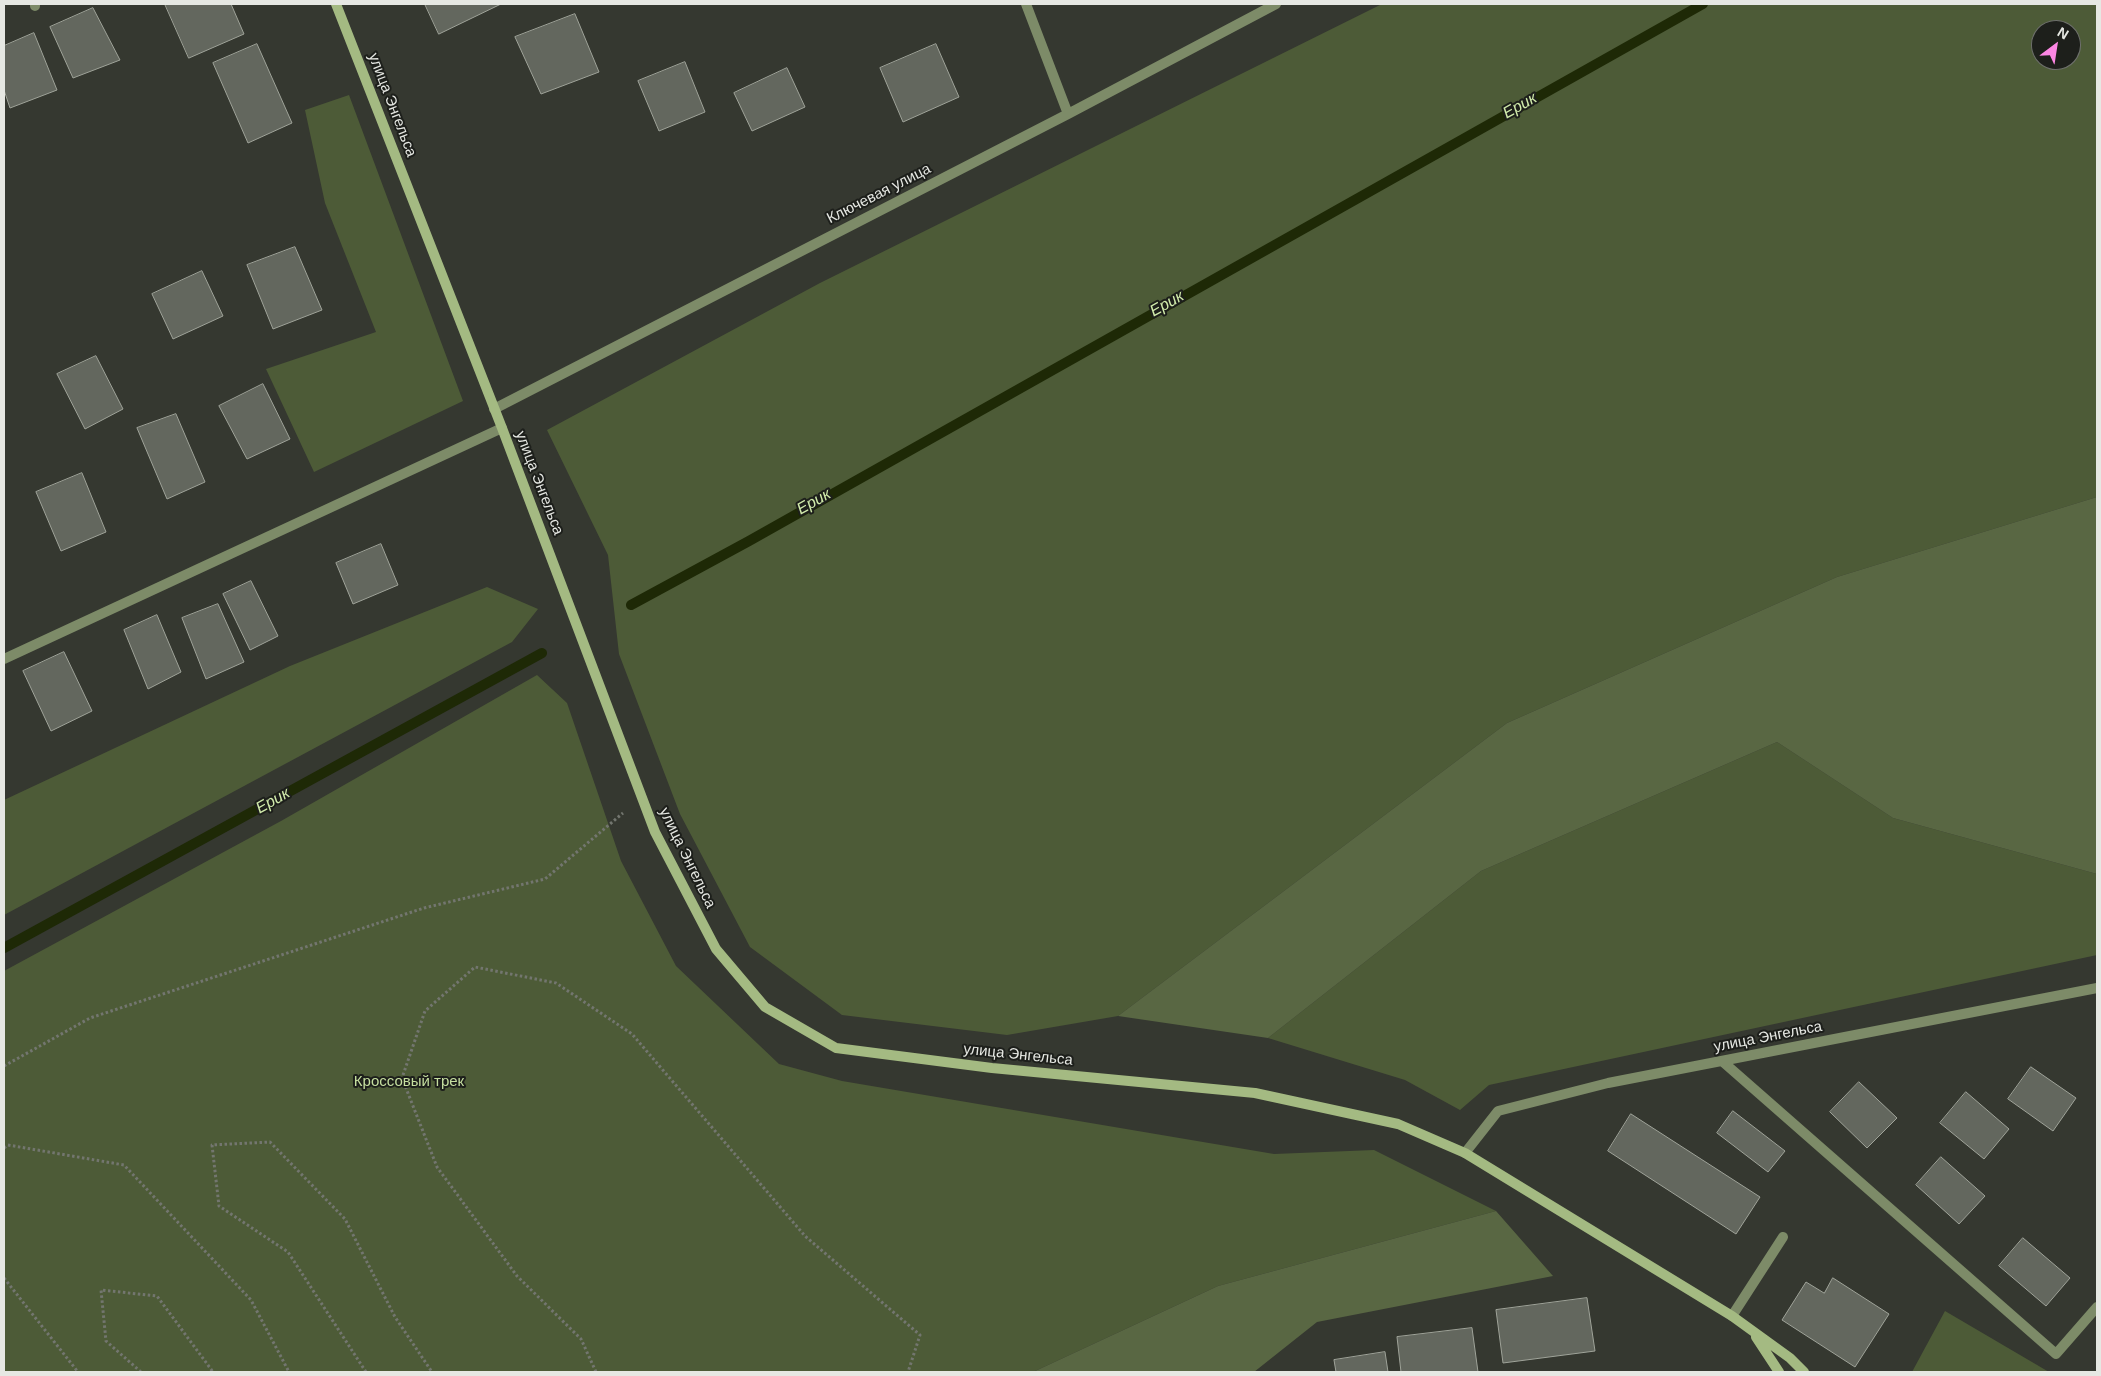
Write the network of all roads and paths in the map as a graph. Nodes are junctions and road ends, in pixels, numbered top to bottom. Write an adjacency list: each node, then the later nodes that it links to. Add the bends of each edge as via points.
1 (336, 4): 5 (street, улица Энгельса)
2 (1026, 4): 4 (street)
3 (1276, 4): 4 (street, Ключевая улица)
4 (1068, 114): 5 (street, Ключевая улица)
5 (494, 409): 6 (street, улица Энгельса)
6 (502, 428): 7 (street); 8 (street, улица Энгельса)
7 (4, 659)
8 (642, 797): 11 (path, via 545,880 424,908 90,1018); 13 (street, улица Энгельса, via 655,832 716,949 765,1007 836,1048 992,1068 1254,1093 1398,1124)
9 (2097, 988): 10 (street, улица Энгельса)
10 (1722, 1061): 13 (street, улица Энгельса, via 1608,1083 1498,1112); 16 (street, via 2056,1354)
11 (4, 1066)
12 (4, 1148): 22 (path, via 8,1145 124,1165 251,1300)
13 (1466, 1153): 17 (street, улица Энгельса)
14 (1783, 1237): 17 (street)
15 (4, 1278): 19 (path)
16 (2097, 1307)
17 (1732, 1316): 18 (street, улица Энгельса)
18 (1749, 1328): 27 (street, улица Энгельса); 28 (street, улица Энгельса)
19 (78, 1372)
20 (141, 1372): 21 (path, via 106,1341 101,1290 157,1296)
21 (214, 1372)
22 (289, 1372)
23 (366, 1372): 24 (path, via 288,1252 220,1206 212,1145 270,1142 345,1219 395,1317)
24 (432, 1372)
25 (596, 1372): 26 (path, via 581,1339 517,1276 437,1167 402,1078 425,1011 475,967 556,983 632,1034 805,1236 920,1336)
26 (908, 1372)
27 (1779, 1372)
28 (1804, 1372)

